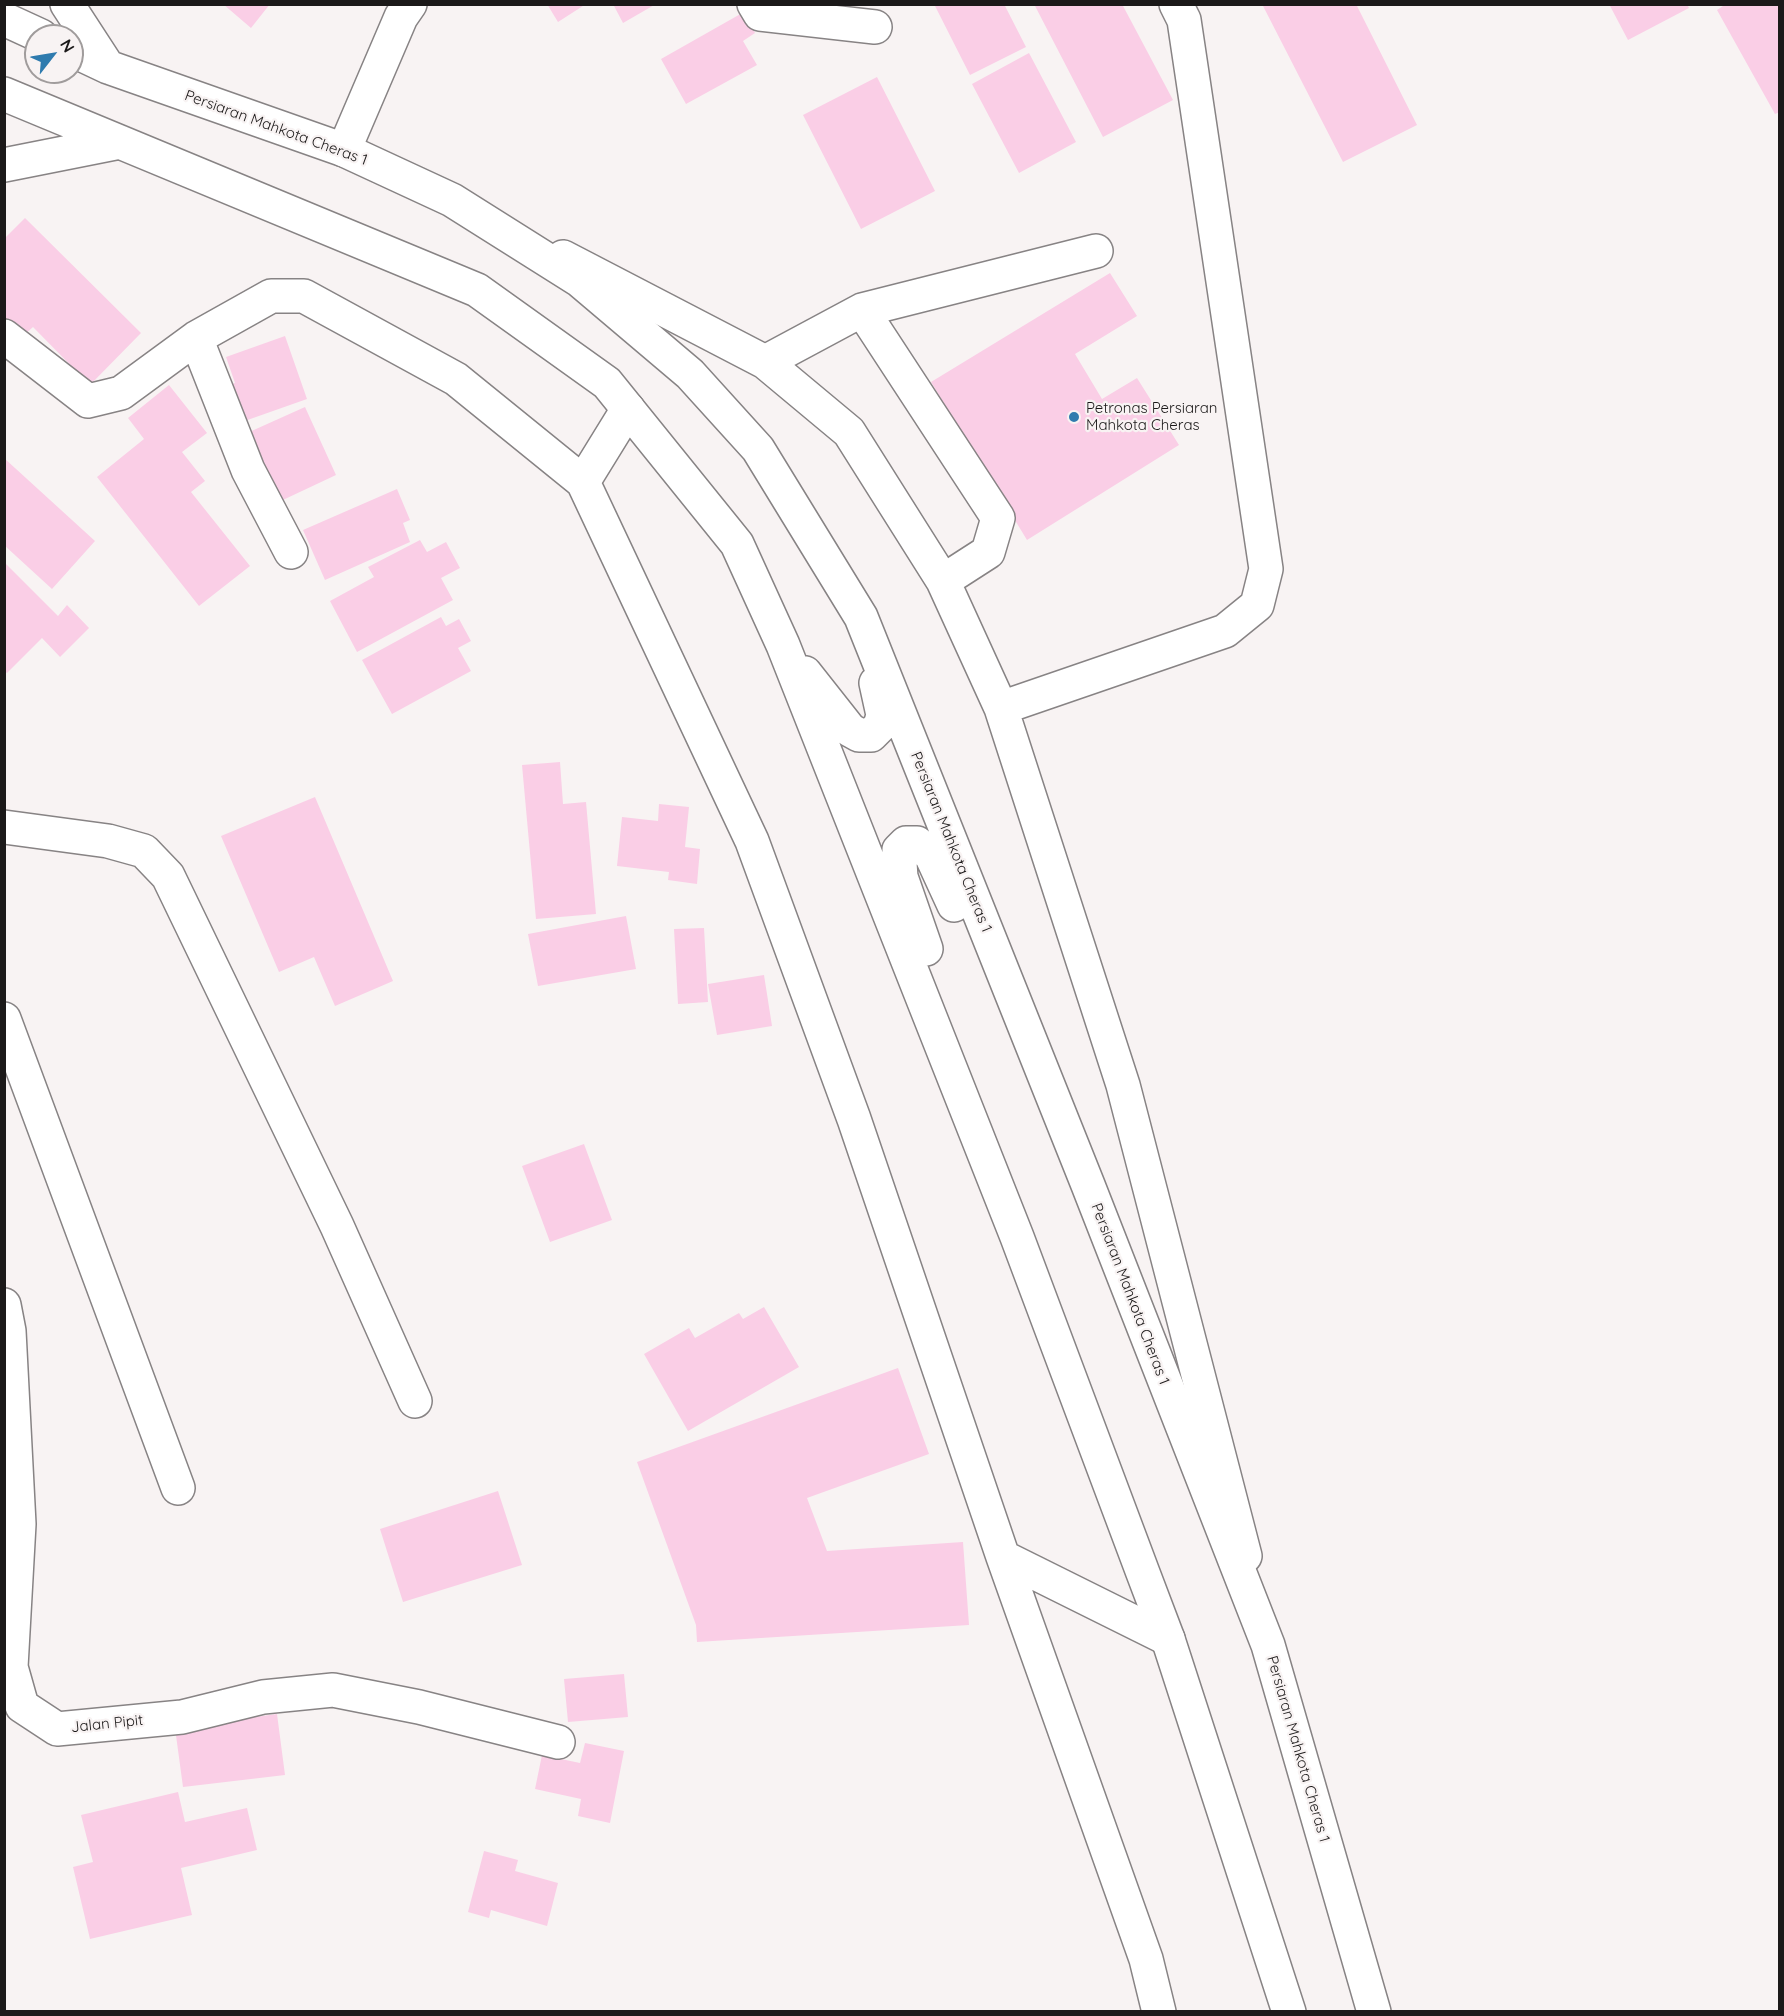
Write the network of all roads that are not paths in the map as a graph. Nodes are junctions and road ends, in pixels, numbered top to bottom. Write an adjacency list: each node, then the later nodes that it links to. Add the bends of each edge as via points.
1 (68, 4): 9 (main road)
2 (410, 4): 12 (main road)
3 (754, 4): 6 (main road, via 760,14)
4 (1176, 4): 26 (main road, via 1184,20 1266,569 1257,605 1225,631)
5 (4, 19): 7 (main road)
6 (874, 27)
7 (24, 28)
8 (84, 56): 9 (main road, Persiaran Mahkota Cheras 1)
9 (108, 67): 12 (main road, Persiaran Mahkota Cheras 1)
10 (4, 94): 11 (main road)
11 (120, 142): 13 (main road); 20 (main road, via 477,290 607,383)
12 (344, 150): 14 (main road, Persiaran Mahkota Cheras 1)
13 (4, 165)
14 (452, 200): 19 (main road); 24 (main road, Persiaran Mahkota Cheras 1, via 579,280 690,374 758,449)
15 (1096, 251): 16 (main road)
16 (862, 310): 19 (main road); 23 (main road, via 998,519 988,552)
17 (4, 336): 18 (main road, via 88,401 121,393)
18 (196, 338): 21 (main road, via 271,296 304,296 456,379); 22 (main road, via 248,470)
19 (765, 362): 23 (main road, via 849,432)
20 (628, 410): 21 (main road); 25 (main road, via 737,544)
21 (583, 482): 34 (main road, via 752,841 854,1119)
22 (291, 552)
23 (943, 581): 26 (main road)
24 (861, 617): 25 (main road, via 883,715 880,726 871,735 850,730); 29 (main road, Persiaran Mahkota Cheras 1)
25 (783, 645): 30 (main road)
26 (1001, 708): 36 (main road, via 1123,1085)
27 (4, 827): 32 (main road, via 108,841 144,851 168,876 337,1226)
28 (4, 1019): 33 (main road)
29 (1088, 1185): 30 (main road, via 931,855 917,843 906,843 899,850 901,877 972,1085); 36 (main road, Persiaran Mahkota Cheras 1)
30 (1017, 1237): 35 (main road)
31 (4, 1305): 37 (main road, Jalan Pipit, via 9,1331 19,1524 11,1667 21,1706 57,1729 182,1716 263,1697 333,1690)
32 (415, 1401)
33 (178, 1488)
34 (1003, 1557): 35 (main road); 38 (main road, via 1146,1959)
35 (1168, 1639): 39 (main road)
36 (1268, 1645): 40 (main road, Persiaran Mahkota Cheras 1)
37 (558, 1742)
38 (1159, 2012)
39 (1289, 2012)
40 (1374, 2012)

